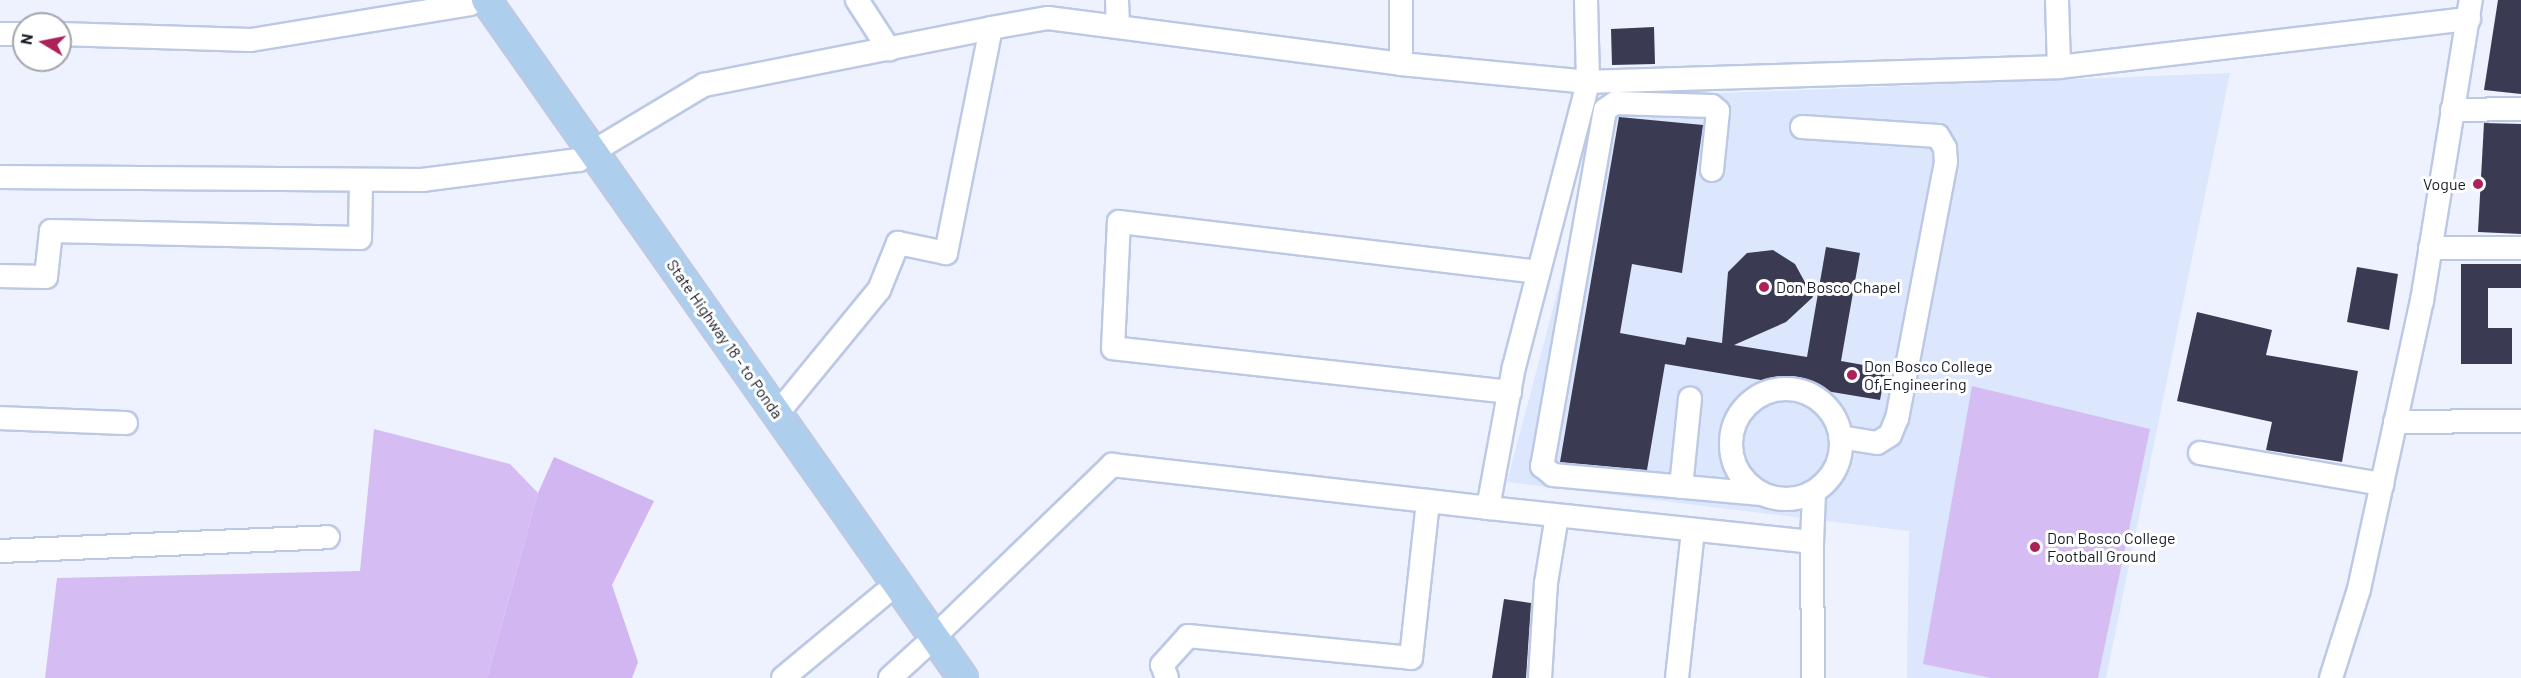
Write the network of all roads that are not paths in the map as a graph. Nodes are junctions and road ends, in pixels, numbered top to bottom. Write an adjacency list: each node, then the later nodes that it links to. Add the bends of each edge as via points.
1 (857, 0): 11 (street)
2 (1118, 0): 8 (street)
3 (1401, 0): 12 (street)
4 (1586, 0): 14 (street)
5 (2057, 0): 13 (street)
6 (474, 1): 10 (street, via 250,40); 18 (main road, State Highway 18 - to Ponda)
7 (2470, 10): 13 (street); 16 (street)
8 (1118, 27): 9 (street, via 1048,18); 12 (street)
9 (991, 28): 11 (street); 28 (street, via 946,253 898,243 879,290)
10 (72, 34)
11 (889, 49): 18 (street, via 704,85)
12 (1401, 64): 14 (street)
13 (2059, 67): 14 (street)
14 (1588, 82): 24 (street)
15 (2521, 109): 16 (street)
16 (2452, 110): 22 (street)
17 (1802, 127): 33 (street, via 1938,136 1945,148 1946,162 1898,418 1890,435 1877,443)
18 (586, 156): 21 (street, via 422,180); 28 (main road, State Highway 18 - to Ponda); 46 (main road, State Highway 18 - to Ponda)
19 (1712, 170): 36 (street, via 1718,111 1712,106 1614,103 1605,110 1542,466 1553,475)
20 (0, 177): 21 (street)
21 (362, 180): 25 (street, via 360,238 51,231 46,277)
22 (2430, 248): 23 (street); 31 (street)
23 (2521, 248)
24 (1538, 272): 26 (street); 26 (street, via 1119,222 1113,348)
25 (0, 276)
26 (1510, 392): 40 (street)
27 (1690, 398): 36 (street)
28 (777, 414): 47 (main road, State Highway 18 - to Ponda)
29 (0, 418): 32 (street)
30 (2521, 421): 31 (street)
31 (2395, 422): 35 (street)
32 (126, 423)
33 (1840, 437): 37 (street, via 1838,465); 38 (street, via 1832,412 1803,391 1785,388 1751,401 1739,415 1731,451 1741,476)
34 (2200, 453): 35 (street)
35 (2382, 484): 57 (street, via 2360,589)
36 (1681, 487): 38 (street)
37 (1814, 493): 38 (street, via 1778,500); 44 (street)
38 (1761, 494)
39 (1428, 501): 40 (street); 47 (street, via 1112,465); 48 (street)
40 (1488, 508): 41 (street)
41 (1557, 516): 42 (street); 54 (street, via 1545,583)
42 (1693, 530): 44 (street); 55 (street)
43 (328, 537): 45 (street)
44 (1812, 542): 56 (street)
45 (0, 551)
46 (884, 594): 47 (main road, State Highway 18 - to Ponda); 49 (street)
47 (928, 643): 50 (street); 51 (main road, State Highway 18 - to Ponda); 52 (main road, State Highway 18 - to Ponda)
48 (1411, 668): 53 (street, via 1188,636 1162,664)
49 (783, 678)
50 (890, 678)
51 (943, 678)
52 (963, 678)
53 (1167, 678)
54 (1540, 678)
55 (1677, 678)
56 (1813, 678)
57 (2331, 678)

